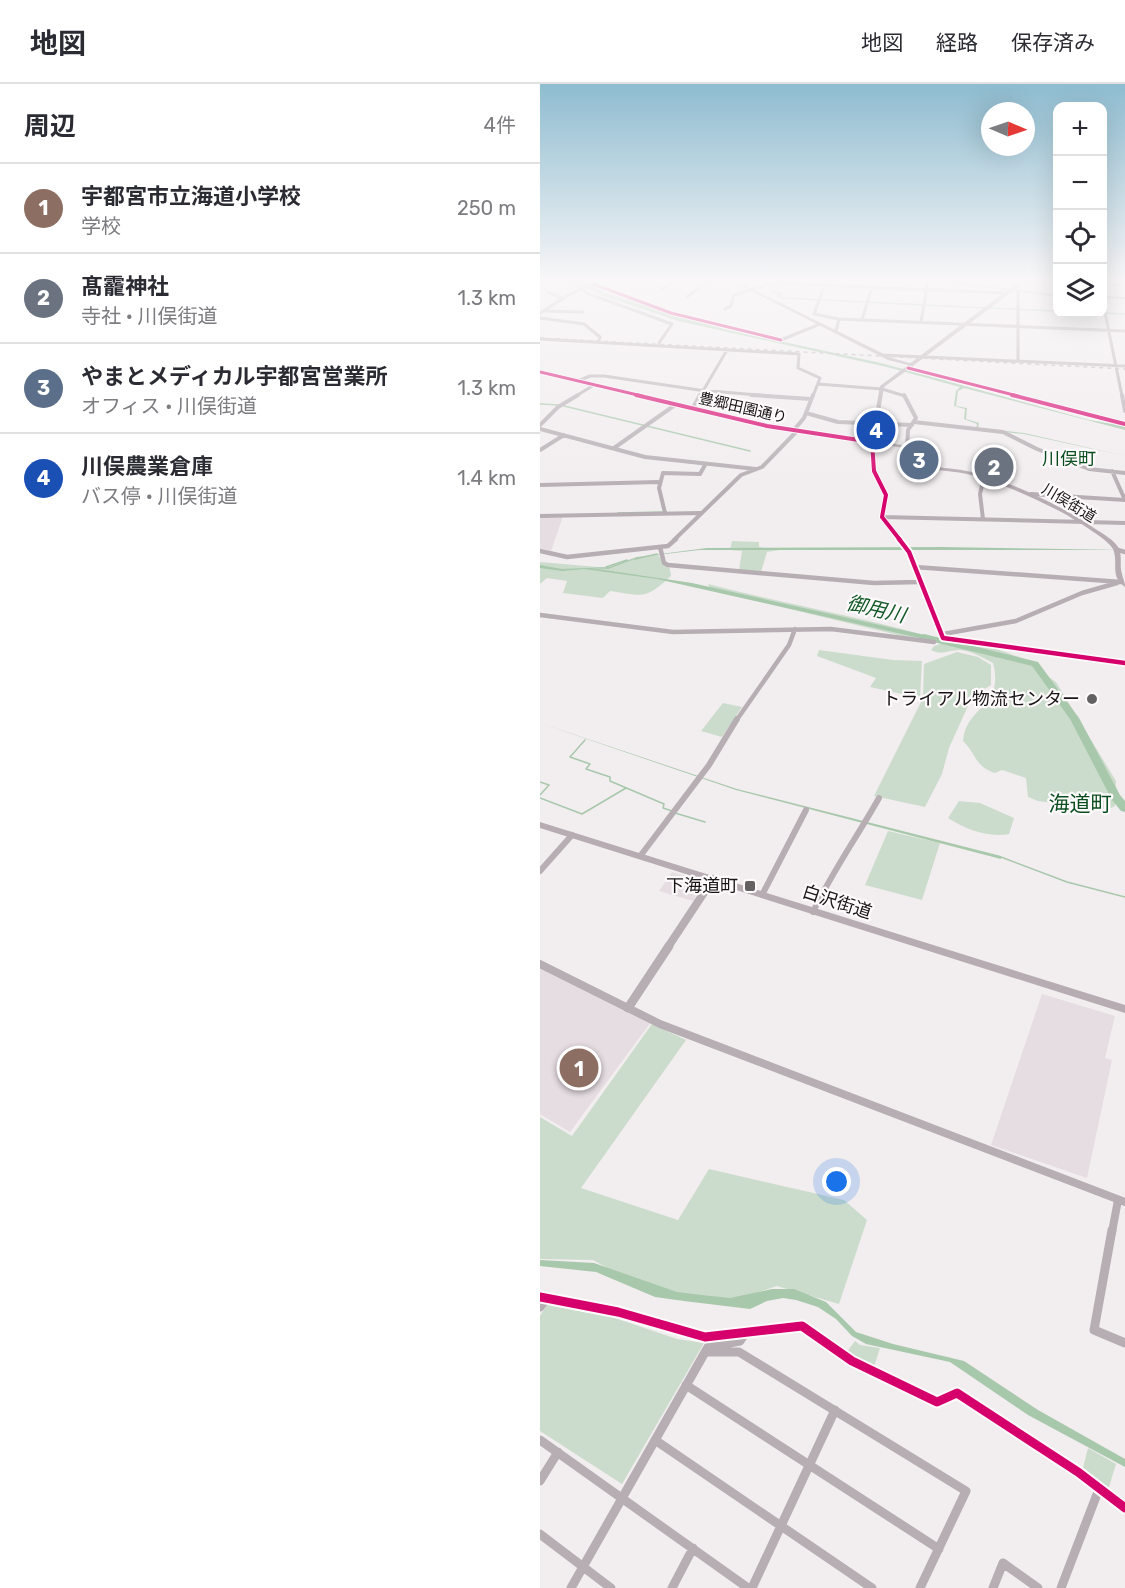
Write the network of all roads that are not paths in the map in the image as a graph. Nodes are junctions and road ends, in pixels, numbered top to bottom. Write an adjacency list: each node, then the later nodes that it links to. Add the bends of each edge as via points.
1 (727, 351): 18 (street)
2 (749, 351): 15 (street, via 799,354 798,368 820,378)
3 (875, 351): 7 (main road)
4 (931, 351): 8 (street)
5 (1017, 351): 9 (street)
6 (1113, 351): 11 (street)
7 (882, 355): 8 (street); 10 (main road)
8 (924, 357): 9 (street); 10 (street)
9 (1017, 361): 11 (street)
10 (910, 366): 17 (main road, via 883,384)
11 (1116, 368): 12 (street); 22 (street)
12 (1125, 368)
13 (540, 372): 14 (street, 豊郷田園通り)
14 (578, 381): 16 (street, 豊郷田園通り); 18 (street, via 586,375 615,377)
15 (818, 384): 17 (street); 19 (street)
16 (594, 385): 20 (street, 豊郷田園通り); 26 (street, via 558,407)
17 (882, 389): 24 (main road); 25 (street, via 906,396 915,414)
18 (704, 392): 19 (street); 21 (street)
19 (811, 399): 23 (street)
20 (675, 405): 21 (street, 豊郷田園通り); 31 (street)
21 (692, 409): 27 (street, 豊郷田園通り)
22 (1125, 411)
23 (806, 414): 24 (street, via 838,422); 27 (street)
24 (875, 421): 25 (street); 29 (main road)
25 (913, 423): 30 (street, via 907,434); 35 (street, via 1003,432 1089,469)
26 (540, 427): 28 (street)
27 (795, 431): 29 (street, 豊郷田園通り); 34 (street)
28 (564, 435): 31 (street); 32 (street)
29 (872, 442): 30 (main road); 45 (street, via 874,471 886,495)
30 (907, 447): 37 (main road, 川俣街道, via 911,460 919,465)
31 (614, 448): 33 (street, via 645,457)
32 (540, 450)
33 (705, 465): 34 (street); 38 (street, via 700,474 663,473)
34 (756, 469): 43 (street, via 741,475)
35 (1112, 471): 36 (street); 41 (street)
36 (1125, 473)
37 (984, 477): 40 (main road, 川俣街道); 46 (street, via 980,494)
38 (658, 482): 39 (street); 42 (street)
39 (540, 485)
40 (1031, 494): 41 (street); 47 (main road, 川俣街道)
41 (1125, 500)
42 (665, 513): 43 (street); 44 (street)
43 (701, 513): 49 (street, via 668,546)
44 (540, 516)
45 (882, 516): 46 (street); 53 (street, via 909,552)
46 (983, 519): 47 (street)
47 (1075, 520): 48 (street); 50 (main road, 川俣街道)
48 (1125, 523)
49 (660, 547): 51 (street, via 567,557); 54 (street, via 668,565 874,583)
50 (1118, 550): 52 (street); 55 (main road, via 1117,575)
51 (540, 552)
52 (1125, 552)
53 (915, 567): 54 (street); 55 (street)
54 (920, 582): 58 (street)
55 (1122, 583): 58 (street, via 1074,596 1016,621)
56 (540, 615): 57 (street, via 673,632)
57 (795, 629): 59 (street, via 853,630); 65 (street, via 789,645 722,740 709,765)
58 (943, 634): 60 (street, via 943,638)
59 (934, 642)
60 (1125, 663)
61 (879, 798): 69 (street, via 846,857 832,872)
62 (806, 810): 68 (street)
63 (540, 825): 64 (main road, 白沢街道)
64 (572, 835): 65 (main road, 白沢街道); 66 (street)
65 (641, 855): 67 (main road, 白沢街道)
66 (540, 871)
67 (713, 879): 68 (main road, 白沢街道); 71 (street)
68 (762, 895): 69 (main road, 白沢街道)
69 (813, 912): 72 (main road, 白沢街道)
70 (540, 964): 71 (street)
71 (628, 1008): 73 (street, via 671,1029)
72 (1125, 1009)
73 (1122, 1201): 76 (street, via 1094,1330)
74 (542, 1301): 75 (street, via 618,1312 705,1337)
75 (747, 1331): 77 (street, via 740,1341 708,1347); 85 (street, via 802,1326 852,1361 937,1402 957,1393)
76 (1125, 1343)
77 (705, 1352): 78 (street); 79 (street, via 739,1352)
78 (686, 1384): 80 (street); 83 (street)
79 (835, 1410): 83 (street); 91 (street, via 966,1491)
80 (655, 1440): 86 (street); 88 (street)
81 (541, 1444): 82 (street)
82 (558, 1452): 84 (street); 86 (street)
83 (809, 1465): 88 (street); 91 (street)
84 (540, 1481)
85 (1099, 1489): 87 (street); 101 (street)
86 (623, 1497): 90 (street); 92 (street)
87 (1125, 1508)
88 (781, 1526): 96 (street); 97 (street)
89 (540, 1534): 92 (street)
90 (693, 1548): 95 (street); 96 (street)
91 (939, 1549): 98 (street)
92 (583, 1567): 93 (street); 94 (street)
93 (571, 1588)
94 (611, 1588)
95 (672, 1588)
96 (750, 1588)
97 (872, 1588)
98 (920, 1588)
99 (993, 1588): 100 (street, via 1003,1563)
100 (1038, 1588)
101 (1061, 1588)

